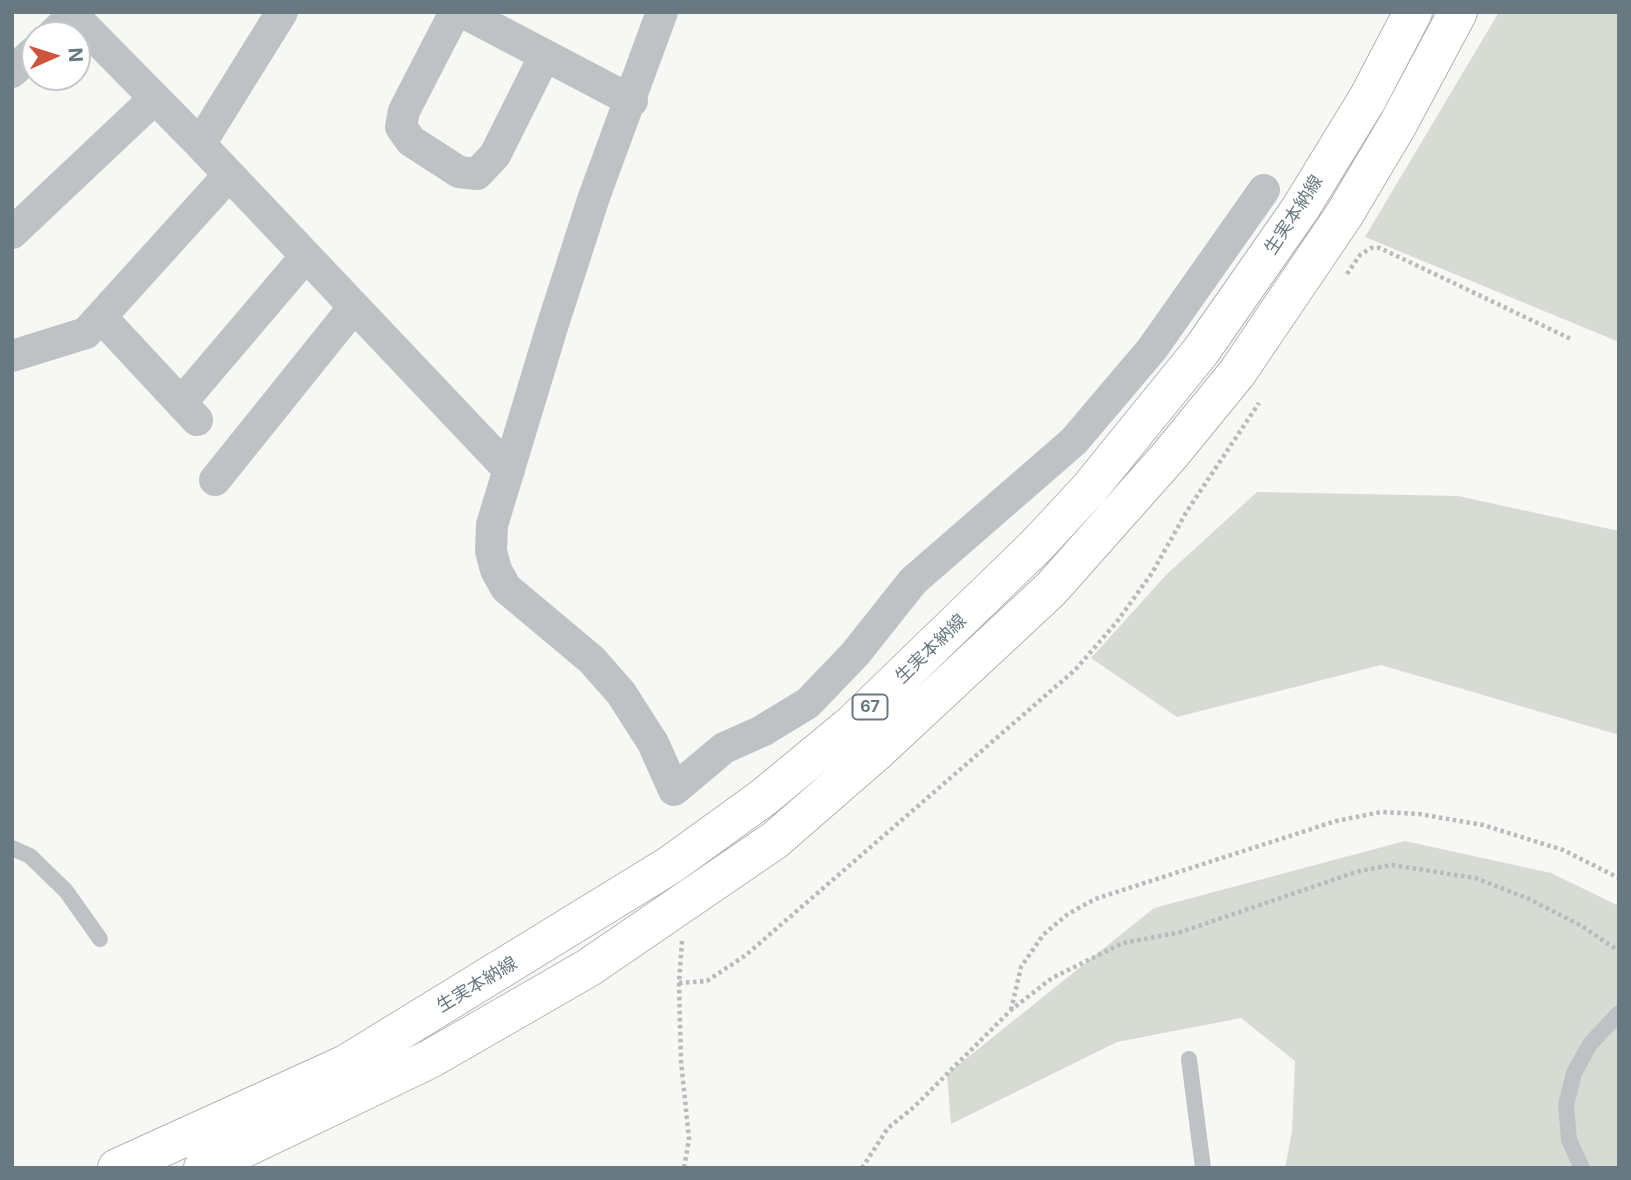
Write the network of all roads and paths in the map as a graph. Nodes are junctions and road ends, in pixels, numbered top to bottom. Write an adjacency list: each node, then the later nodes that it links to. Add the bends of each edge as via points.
1 (282, 12): 11 (street)
2 (455, 12): 8 (street, via 404,111 401,127 411,141 459,172 477,174 495,155)
3 (463, 12): 8 (street)
4 (662, 12): 10 (street)
5 (1413, 12): 33 (main road, 生実本納線 / 67, via 1368,98 1300,209 1201,351 1045,537 851,725 764,797 670,865 370,1050)
6 (1458, 12): 34 (main road, 67, via 1344,215 1237,373 1051,589 875,753 775,840 588,968 430,1059)
7 (91, 36): 9 (street)
8 (544, 57): 10 (street)
9 (154, 99): 11 (street); 14 (street)
10 (632, 101): 22 (street, via 594,197)
11 (200, 144): 12 (street)
12 (229, 175): 15 (street); 18 (street)
13 (1264, 190): 22 (street, via 1152,349 1074,440 913,581 855,654 808,703 762,732 724,748 674,790 653,743 621,693 592,660 520,603 496,570 492,526)
14 (12, 233)
15 (306, 256): 17 (street); 18 (street, via 189,412)
16 (1345, 277): 19 (path, via 1360,255 1380,248)
17 (355, 307): 22 (street); 23 (street)
18 (101, 317): 20 (street, via 86,333)
19 (1571, 339)
20 (13, 354)
21 (1259, 401): 29 (path, via 1152,573 1075,670 746,955 707,981)
22 (509, 470)
23 (215, 480)
24 (12, 848): 27 (lane, via 30,856 66,891)
25 (1619, 878): 30 (path, via 1563,850 1483,825 1381,812 1336,821 1095,899 1068,914 1043,935 1021,967)
26 (682, 930): 29 (path)
27 (100, 939)
28 (1619, 951): 30 (path, via 1527,898 1475,878 1392,865 1359,871 1181,932 1123,943 1052,978)
29 (679, 984): 35 (path, via 689,1139)
30 (1011, 1010): 36 (path, via 915,1107 888,1128)
31 (1619, 1013): 38 (lane, via 1590,1044 1574,1073 1566,1105 1569,1140)
32 (1189, 1059): 37 (lane)
33 (117, 1168)
34 (203, 1168)
35 (684, 1168)
36 (862, 1168)
37 (1203, 1168)
38 (1582, 1168)

